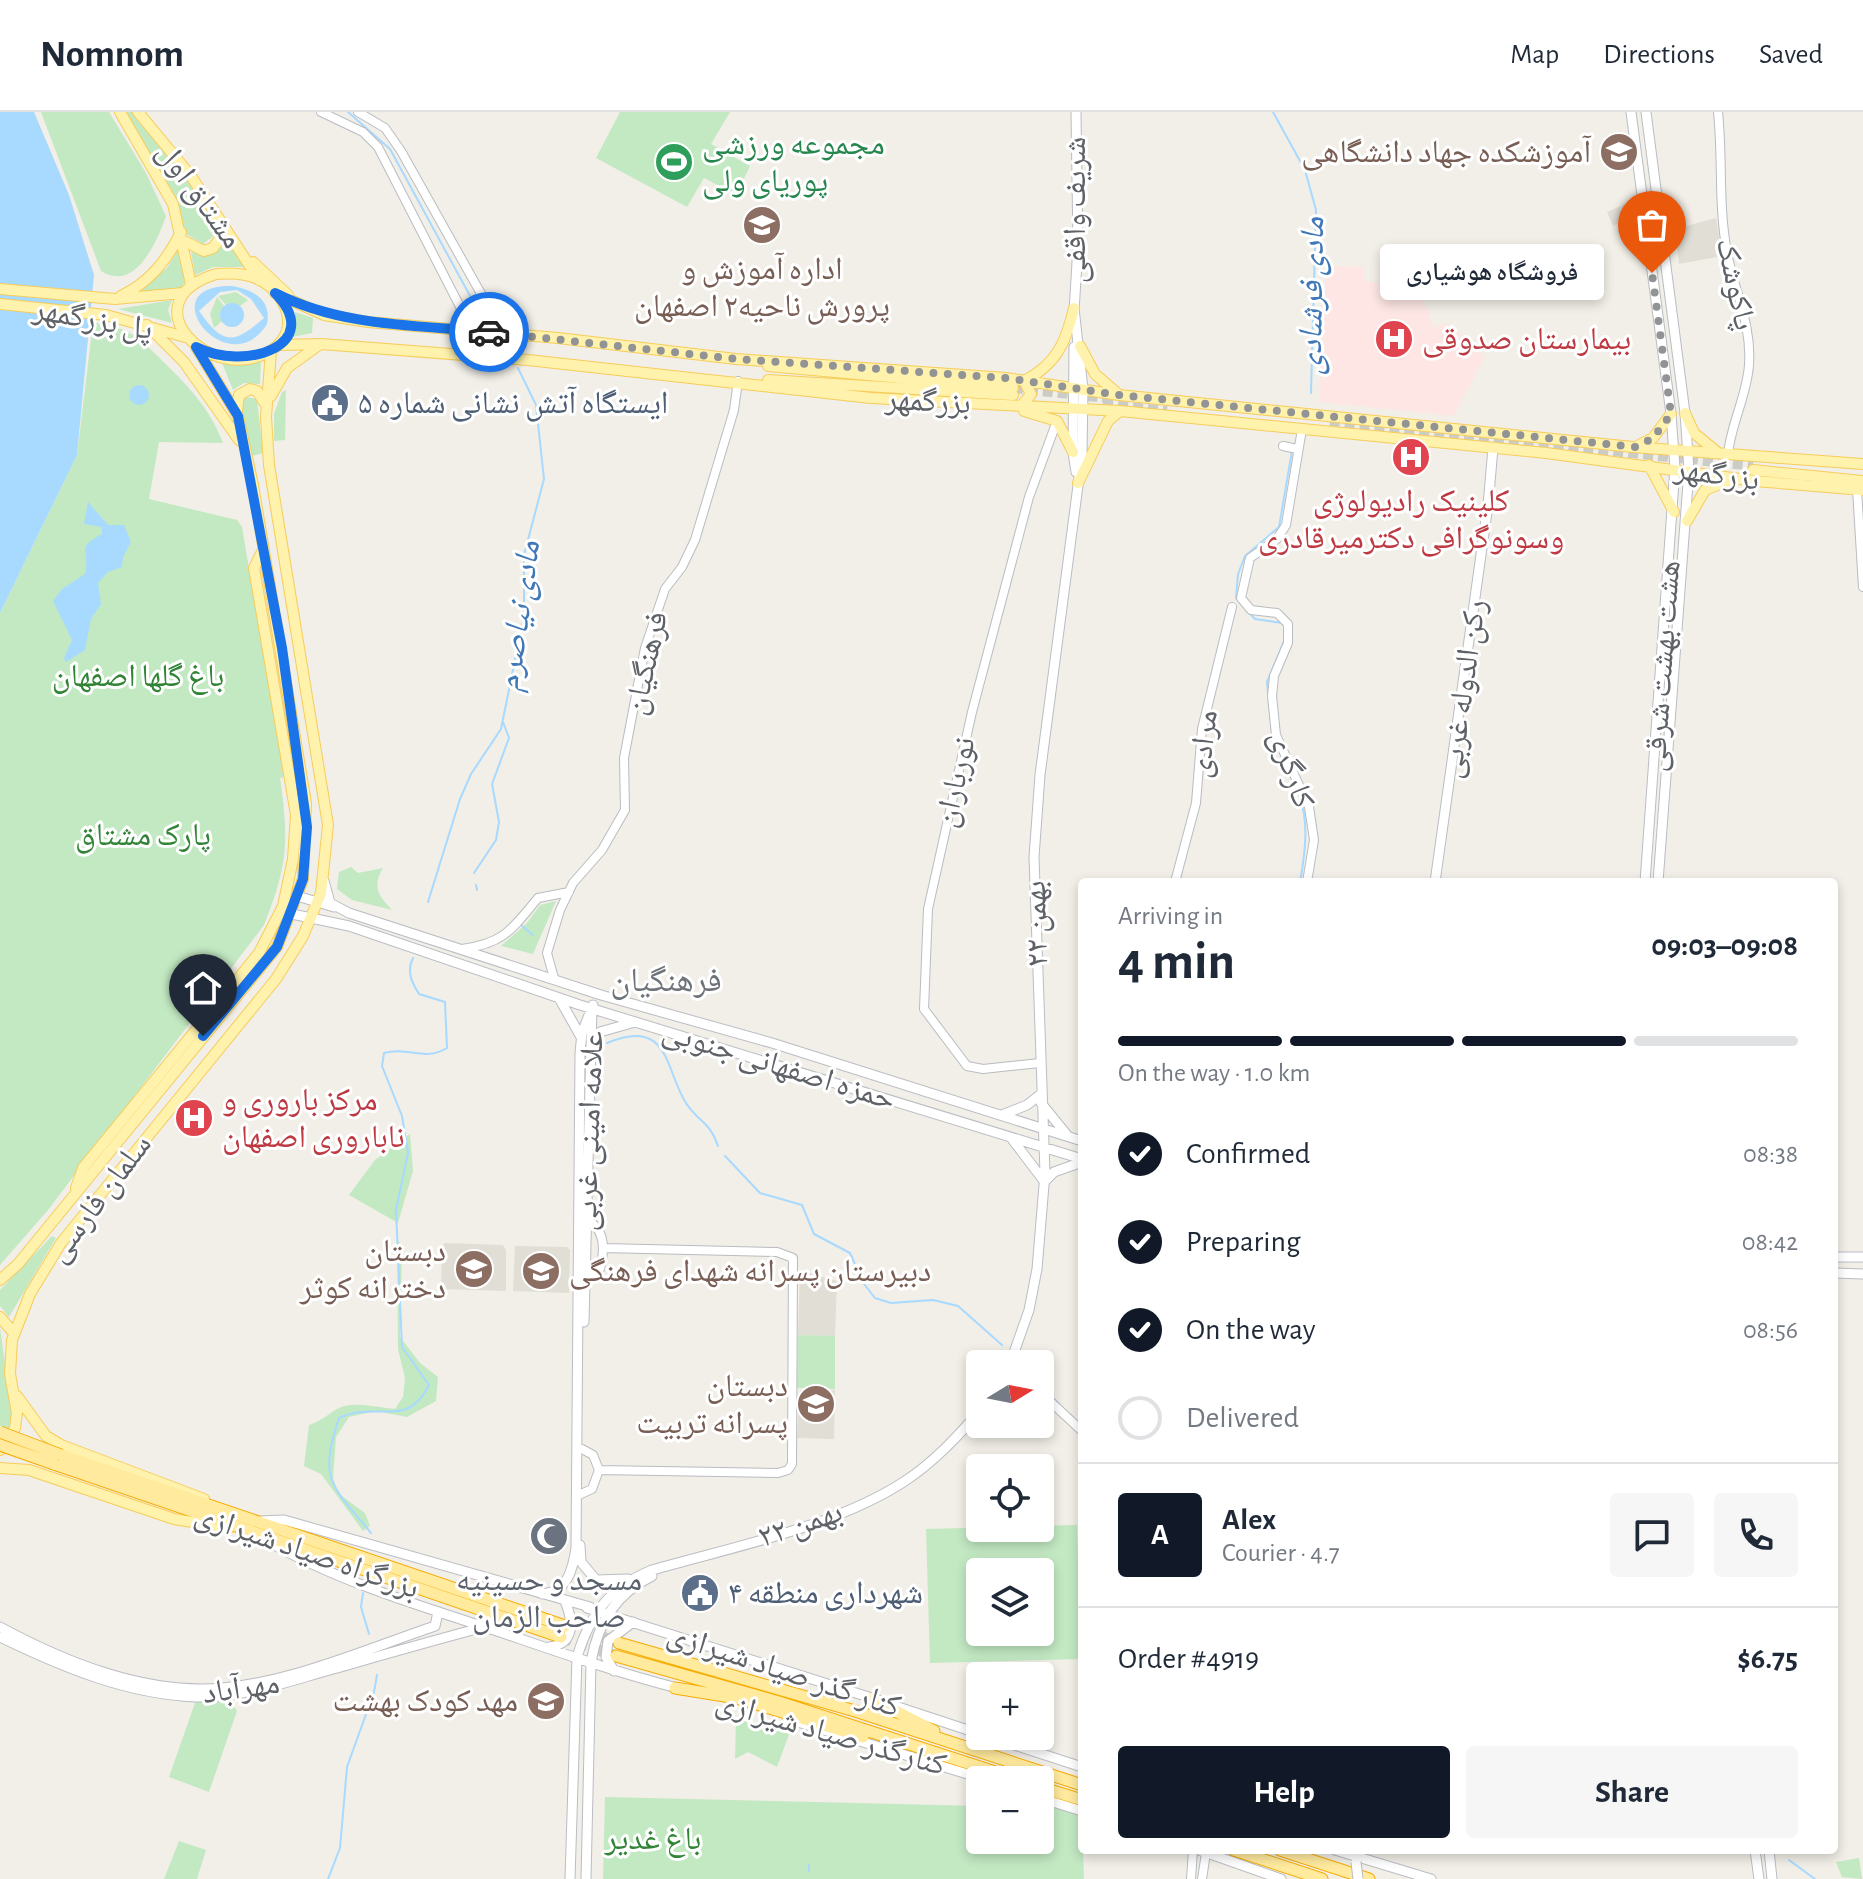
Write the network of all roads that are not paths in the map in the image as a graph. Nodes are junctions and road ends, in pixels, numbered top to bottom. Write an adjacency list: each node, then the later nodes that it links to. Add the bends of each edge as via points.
1 (120, 112): 10 (main road, مشتاق اول, via 162,179)
2 (138, 112): 9 (main road, مشتاق اول, via 191,176)
3 (321, 112): 21 (street, via 363,132 378,147)
4 (358, 112): 22 (street, via 385,128 401,151)
5 (1076, 112): 20 (main road, شریف واقفی)
6 (1631, 112): 42 (main road, هشت بهشت شرقی)
7 (1646, 112): 41 (main road, هشت بهشت شرقی)
8 (1718, 112): 57 (street, پاکوشک, via 1727,253 1749,329 1749,368)
9 (226, 230): 10 (main road, via 219,243 204,251); 11 (main road, مشتاق اول)
10 (182, 237): 13 (main road, مشتاق اول); 17 (main road, via 147,279)
11 (243, 253): 12 (main road, مشتاق اول); 19 (main road)
12 (259, 280): 13 (main road, via 216,274); 16 (main road)
13 (191, 284): 15 (main road)
14 (0, 289): 17 (main road, پل بزرگمهر)
15 (183, 293): 17 (main road, پل بزرگمهر); 26 (main road, via 177,314)
16 (275, 293): 19 (main road, بزرگمهر); 30 (main road, via 289,315 289,327)
17 (111, 299)
18 (0, 304): 23 (main road, پل بزرگمهر)
19 (298, 305): 24 (main road, بزرگمهر, via 368,322)
20 (1074, 308): 28 (main road, شریف واقفی); 33 (main road, via 1066,342 1055,359); 34 (main road, شریف واقفی)
21 (465, 314): 22 (street, via 478,322); 24 (street)
22 (492, 315): 25 (street)
23 (145, 324): 26 (main road, پل بزرگمهر); 49 (main road, via 184,362)
24 (472, 330): 25 (main road, بزرگمهر)
25 (503, 333): 31 (main road, بزرگمهر)
26 (185, 337): 29 (main road)
27 (321, 344): 30 (main road, بزرگمهر); 32 (main road, بزرگمهر); 36 (main road, via 287,368)
28 (1080, 346): 34 (main road, شریف واقفی); 35 (main road, via 1095,374)
29 (196, 347): 30 (main road, via 237,358); 43 (main road)
30 (275, 348): 36 (main road, سلمان فارسی)
31 (736, 359): 32 (main road, بزرگمهر, via 787,371 1013,392); 33 (main road, بزرگمهر)
32 (738, 381): 37 (main road, بزرگمهر, via 871,398); 77 (street, فرهنگیان, via 695,540 665,589 641,669 624,758 625,810 612,837)
33 (1024, 381): 34 (main road, بزرگمهر); 38 (main road, via 1031,394)
34 (1079, 388): 35 (main road, بزرگمهر); 39 (main road)
35 (1119, 395): 45 (main road, بزرگمهر)
36 (266, 405): 43 (main road, via 257,391 243,390); 71 (main road, سلمان فارسی, via 269,465 292,624 322,775 328,825)
37 (991, 405): 38 (main road, بزرگمهر); 44 (main road)
38 (1022, 405): 39 (main road, بزرگمهر)
39 (1079, 409): 40 (main road, بزرگمهر); 55 (main road, ۲۲ بهمن); 64 (main road, ۲۲ بهمن)
40 (1120, 411): 46 (main road, بزرگمهر); 64 (main road, via 1108,421)
41 (1685, 413): 54 (main road, هشت بهشت شرقی); 57 (main road, via 1694,433)
42 (1671, 414): 50 (main road, via 1653,438); 53 (main road, هشت بهشت شرقی)
43 (238, 416): 49 (main road)
44 (1057, 421): 55 (main road); 94 (street, نورباران, via 1020,529 948,808 928,909 922,990 924,1009 967,1066)
45 (1448, 427): 47 (main road); 50 (main road, بزرگمهر)
46 (1302, 429): 47 (main road, بزرگمهر); 52 (street, کارگری)
47 (1448, 444): 51 (main road, بزرگمهر)
48 (1283, 446): 52 (street)
49 (243, 447): 70 (main road, via 263,550 254,568)
50 (1636, 447): 53 (main road, بزرگمهر)
51 (1493, 448): 59 (main road, بزرگمهر); 74 (main road, رکن الدوله غربی)
52 (1297, 449): 73 (street, کارگری, via 1286,525 1247,562 1243,602 1251,610 1277,613 1288,624 1288,643 1273,682 1270,726 1309,807 1314,840)
53 (1674, 449): 54 (main road, بزرگمهر); 60 (main road, هشت بهشت شرقی)
54 (1688, 450): 57 (main road, بزرگمهر); 61 (main road, هشت بهشت شرقی)
55 (1073, 452): 64 (main road, ۲۲ بهمن)
56 (1756, 453): 57 (main road, بزرگمهر); 58 (main road, بزرگمهر); 62 (main road, via 1747,464 1748,474)
57 (1723, 454)
58 (1863, 464)
59 (1649, 465): 60 (main road, بزرگمهر); 66 (main road)
60 (1675, 468): 61 (main road, بزرگمهر); 66 (main road, هشت بهشت شرقی)
61 (1689, 470): 63 (main road, بزرگمهر); 67 (main road, هشت بهشت شرقی)
62 (1754, 472): 63 (main road, بزرگمهر); 65 (main road, بزرگمهر)
63 (1741, 477): 67 (main road, via 1711,485)
64 (1078, 483): 94 (main road, ۲۲ بهمن, via 1037,804)
65 (1862, 484): 68 (street)
66 (1674, 512): 75 (main road, هشت بهشت شرقی)
67 (1687, 521): 76 (main road, هشت بهشت شرقی)
68 (1863, 587)
69 (1232, 607): 72 (street, مرادی, via 1202,729 1196,803)
70 (294, 766): 78 (main road, سلمان فارسی, via 307,827); 107 (main road, via 297,832 283,906 270,936 83,1168)
71 (323, 871): 79 (main road, سلمان فارسی); 80 (main road)
72 (1176, 878)
73 (1308, 878)
74 (1436, 878)
75 (1645, 878)
76 (1658, 878)
77 (569, 892): 85 (street, via 538,898 499,939); 86 (street, فرهنگیان, via 547,947)
78 (297, 896): 79 (main road, حمزه اصفهانی جنوبی); 81 (main road, سلمان فارسی)
79 (317, 902): 80 (main road, حمزه اصفهانی جنوبی); 82 (main road, سلمان فارسی)
80 (334, 907): 83 (main road, via 326,913); 85 (main road, حمزه اصفهانی جنوبی)
81 (292, 914): 82 (main road, حمزه اصفهانی جنوبی); 107 (main road, سلمان فارسی, via 277,947)
82 (311, 918): 83 (main road, حمزه اصفهانی جنوبی); 84 (main road, سلمان فارسی)
83 (333, 924): 84 (main road, via 317,925); 88 (main road, حمزه اصفهانی جنوبی)
84 (303, 936): 110 (main road, سلمان فارسی, via 276,979)
85 (459, 949): 86 (main road, حمزه اصفهانی جنوبی)
86 (554, 978): 87 (main road, حمزه اصفهانی جنوبی)
87 (597, 994): 89 (main road, علامه امینی غربی); 90 (main road, حمزه اصفهانی جنوبی)
88 (556, 996): 89 (main road, حمزه اصفهانی جنوبی); 93 (main road)
89 (592, 1007): 91 (main road, حمزه اصفهانی جنوبی); 93 (main road, علامه امینی غربی)
90 (660, 1010): 92 (main road); 96 (main road, حمزه اصفهانی جنوبی)
91 (640, 1022): 92 (main road, حمزه اصفهانی جنوبی); 93 (main road)
92 (657, 1027): 98 (main road, حمزه اصفهانی جنوبی)
93 (586, 1039): 109 (main road, علامه امینی غربی); 142 (main road, علامه امینی غربی, via 576,1548 568,1579 557,1590)
94 (1040, 1063): 95 (main road, ۲۲ بهمن)
95 (1041, 1098): 97 (main road); 99 (main road, ۲۲ بهمن); 101 (main road)
96 (981, 1109): 97 (main road, حمزه اصفهانی جنوبی); 98 (main road)
97 (1001, 1115): 99 (main road, حمزه اصفهانی جنوبی)
98 (977, 1126): 100 (main road, حمزه اصفهانی جنوبی)
99 (1043, 1129): 101 (main road, حمزه اصفهانی جنوبی); 103 (main road, ۲۲ بهمن)
100 (1010, 1136): 103 (main road, حمزه اصفهانی جنوبی); 106 (main road)
101 (1070, 1137): 102 (main road, حمزه اصفهانی جنوبی)
102 (1078, 1140)
103 (1044, 1147): 104 (main road, حمزه اصفهانی جنوبی); 106 (main road, ۲۲ بهمن)
104 (1078, 1160)
105 (1078, 1163): 106 (main road)
106 (1044, 1182): 122 (main road, ۲۲ بهمن, via 1037,1269)
107 (75, 1193): 108 (main road, سلمان فارسی)
108 (62, 1209): 110 (main road, via 64,1223); 111 (main road, سلمان فارسی)
109 (586, 1219): 113 (street, via 599,1229); 118 (main road, علامه امینی غربی)
110 (77, 1223): 112 (main road, سلمان فارسی)
111 (44, 1231): 112 (main road, via 59,1232); 119 (main road, سلمان فارسی)
112 (61, 1243): 121 (main road, سلمان فارسی)
113 (603, 1248): 118 (street, via 600,1269); 136 (street, via 777,1252 793,1258 796,1265 788,1470)
114 (1838, 1257): 115 (main road)
115 (1863, 1257)
116 (1838, 1273): 117 (main road)
117 (1863, 1274)
118 (585, 1278): 132 (main road, علامه امینی غربی)
119 (0, 1280)
120 (0, 1317): 121 (main road)
121 (13, 1332): 123 (main road, via 10,1374)
122 (1017, 1350)
123 (15, 1393): 130 (main road); 131 (main road, via 15,1428)
124 (1054, 1408): 126 (street)
125 (1054, 1409): 126 (street)
126 (1058, 1412): 128 (street)
127 (966, 1427): 139 (main road, ۲۲ بهمن, via 903,1483 837,1514)
128 (1078, 1430)
129 (0, 1432): 133 (highway, bridge)
130 (46, 1436): 135 (main road, via 30,1449); 138 (main road)
131 (0, 1447): 133 (highway, bridge)
132 (582, 1449): 136 (street, via 593,1455); 137 (main road, علامه امینی غربی)
133 (58, 1460): 138 (highway, بزرگراه صیاد شیرازی)
134 (0, 1468): 135 (main road)
135 (29, 1470): 138 (main road, via 174,1519)
136 (599, 1470): 137 (street, via 592,1489)
137 (581, 1494): 140 (main road, علامه امینی غربی, via 583,1567 598,1581)
138 (251, 1526): 142 (main road, کنار گذر صیاد شیرازی, via 284,1520); 145 (main road, کنارگذر صیاد شیرازی, via 310,1566); 149 (highway, بزرگراه صیاد شیرازی)
139 (685, 1561): 140 (main road); 141 (main road)
140 (632, 1578): 144 (main road)
141 (629, 1590): 144 (main road); 146 (main road, via 623,1609)
142 (542, 1594): 143 (main road, کنار گذر صیاد شیرازی)
143 (565, 1601): 144 (main road, کنار گذر صیاد شیرازی); 154 (main road, via 572,1627 569,1636)
144 (597, 1611): 146 (main road, کنار گذر صیاد شیرازی); 157 (main road); 158 (main road)
145 (438, 1612): 148 (main road, کنارگذر صیاد شیرازی); 150 (main road, مهرآباد, via 435,1626)
146 (633, 1622): 160 (main road, via 608,1641); 163 (main road, کنار گذر صیاد شیرازی)
147 (0, 1627): 150 (main road, مهرآباد, via 99,1670 194,1689 278,1676)
148 (484, 1627): 153 (main road, مهرآباد); 154 (main road, کنارگذر صیاد شیرازی)
149 (563, 1631)
150 (417, 1632): 153 (main road)
151 (0, 1637): 153 (main road, مهرآباد, via 118,1685 198,1697 240,1694)
152 (619, 1643): 165 (highway)
153 (420, 1644)
154 (546, 1647): 155 (main road, کنارگذر صیاد شیرازی)
155 (564, 1653): 157 (main road, کنارگذر صیاد شیرازی); 159 (main road)
156 (616, 1656): 167 (highway)
157 (577, 1657): 158 (main road, کنارگذر صیاد شیرازی); 159 (main road)
158 (591, 1662): 160 (main road, کنارگذر صیاد شیرازی); 161 (main road)
159 (576, 1670): 184 (main road)
160 (611, 1670): 161 (main road, via 594,1677); 162 (main road, کنارگذر صیاد شیرازی)
161 (590, 1685): 185 (main road)
162 (675, 1688): 167 (highway, via 737,1698 902,1749); 170 (main road, کنارگذر صیاد شیرازی)
163 (872, 1699): 164 (main road, کنار گذر صیاد شیرازی); 165 (highway)
164 (966, 1729)
165 (962, 1746): 171 (highway)
166 (1031, 1750): 169 (main road)
167 (942, 1754): 168 (highway)
168 (978, 1766)
169 (1078, 1766)
170 (966, 1774)
171 (1078, 1784)
172 (1054, 1791): 173 (highway)
173 (1078, 1799)
174 (1054, 1802): 175 (main road)
175 (1078, 1810)
176 (1198, 1854): 188 (street)
177 (1199, 1854): 189 (street)
178 (1208, 1854): 190 (main road)
179 (1246, 1854): 191 (highway)
180 (1292, 1854): 193 (highway)
181 (1756, 1854): 195 (main road)
182 (1769, 1854): 196 (main road)
183 (1355, 1856): 192 (main road, bridge); 194 (main road)
184 (570, 1866): 185 (main road); 186 (main road)
185 (586, 1866): 187 (main road)
186 (570, 1879)
187 (586, 1879)
188 (1191, 1879)
189 (1202, 1879)
190 (1281, 1879)
191 (1322, 1879)
192 (1358, 1879)
193 (1369, 1879)
194 (1431, 1879)
195 (1759, 1879)
196 (1772, 1879)

